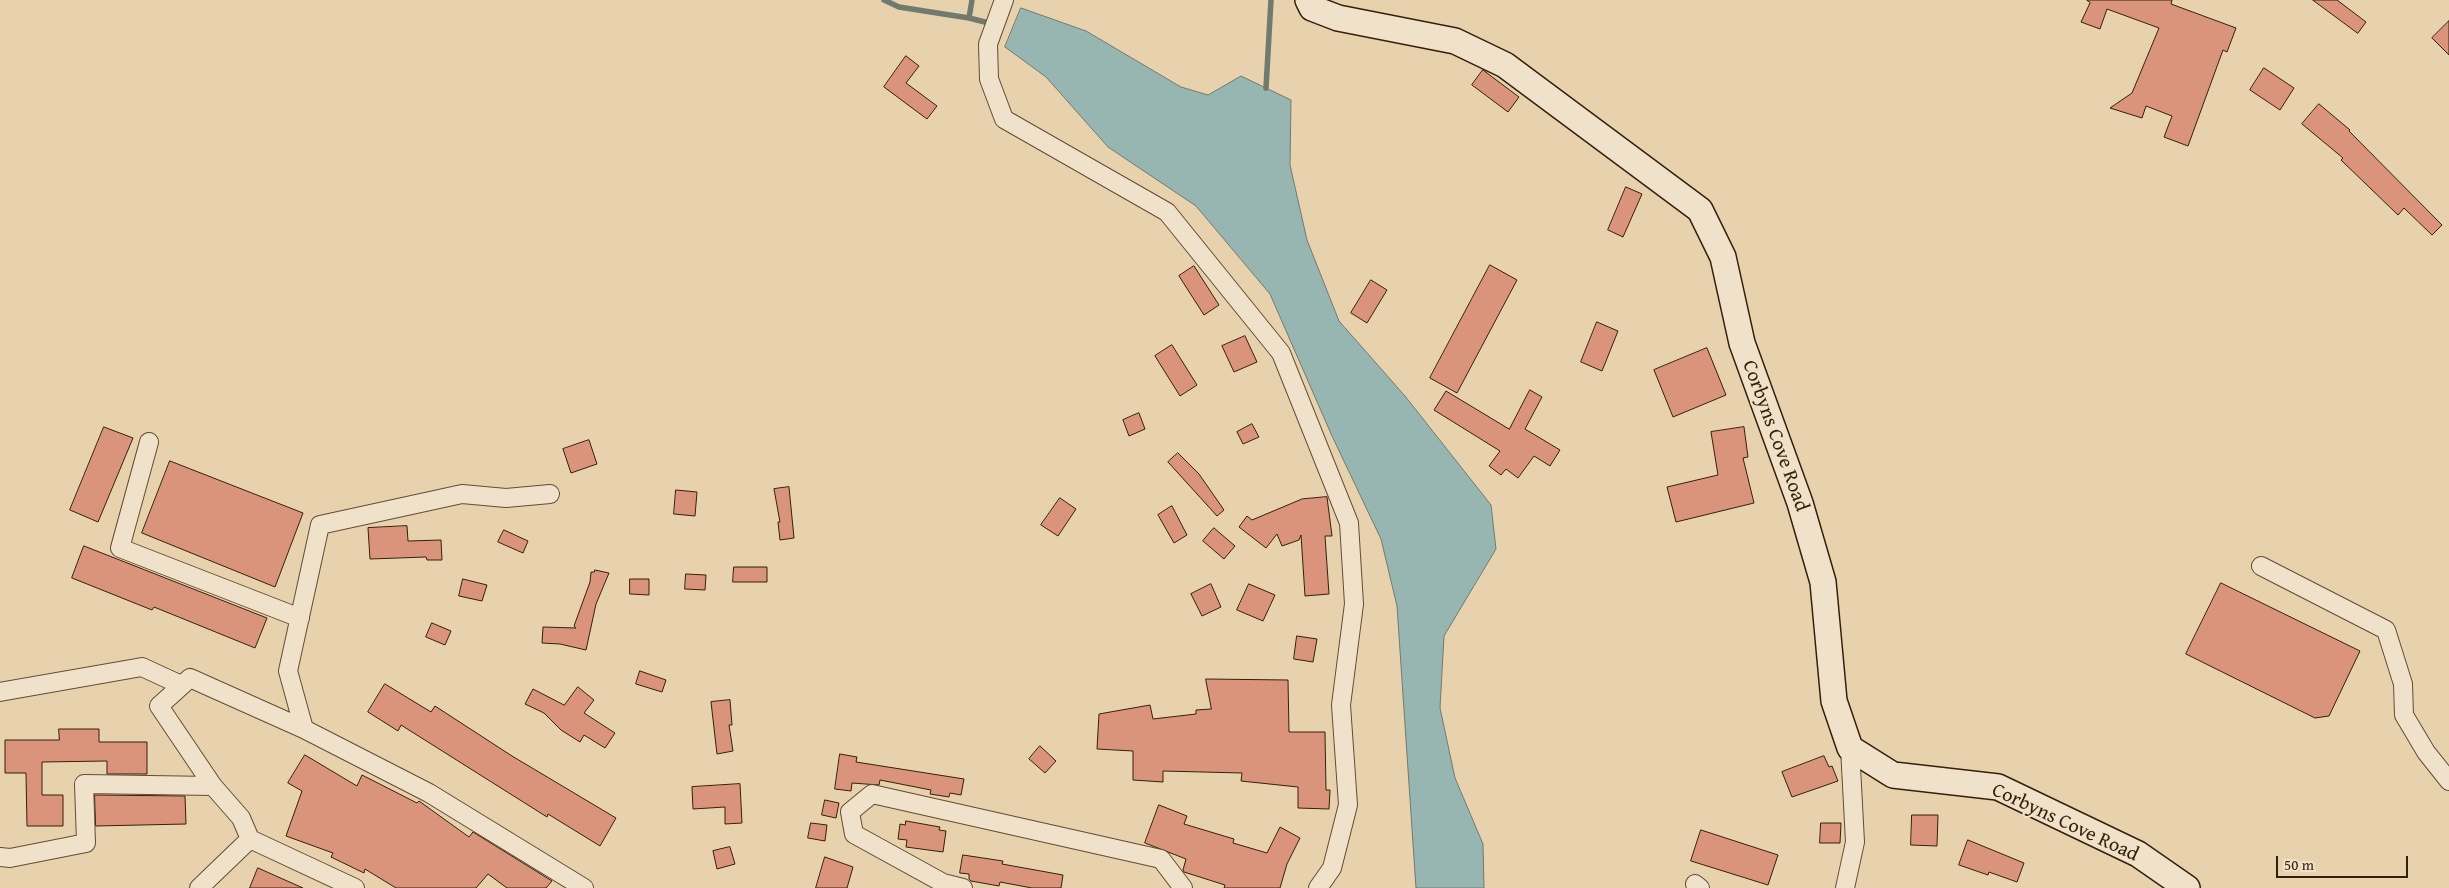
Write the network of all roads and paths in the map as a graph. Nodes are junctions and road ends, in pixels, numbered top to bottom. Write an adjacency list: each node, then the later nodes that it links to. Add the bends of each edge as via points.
1 (1004, 0): 20 (street, via 988,44 989,79 1004,119 1167,212 1281,353 1349,523 1354,604 1341,705 1348,805 1332,868)
2 (1308, 0): 10 (main road, Corbyns Cove Road, via 1312,8 1338,18 1455,41 1505,65 1700,210 1723,257 1742,343 1800,503 1823,582 1834,701)
3 (150, 442): 6 (street, via 120,548)
4 (550, 494): 6 (street, via 506,498 462,494 320,525)
5 (2261, 566): 11 (street, via 2386,630 2403,684 2404,715 2426,752)
6 (300, 618): 9 (street, via 288,670)
7 (181, 685): 8 (street, via 142,667); 9 (street, via 190,678); 12 (street, via 159,706)
8 (0, 692)
9 (304, 728): 17 (street, via 429,793)
10 (1850, 748): 21 (street, via 1855,842); 22 (main road, Corbyns Cove Road, via 1893,775 1998,787 2138,854)
11 (2449, 781)
12 (213, 786): 13 (street, via 241,818); 14 (street, via 84,784 86,843 10,858)
13 (250, 840): 15 (street); 16 (street)
14 (0, 857)
15 (200, 888)
16 (355, 888)
17 (584, 888)
18 (963, 888): 19 (street, via 943,883 854,834 850,812 872,794 1161,859)
19 (1183, 888)
20 (1318, 888)
21 (1845, 888)
22 (2187, 888)

